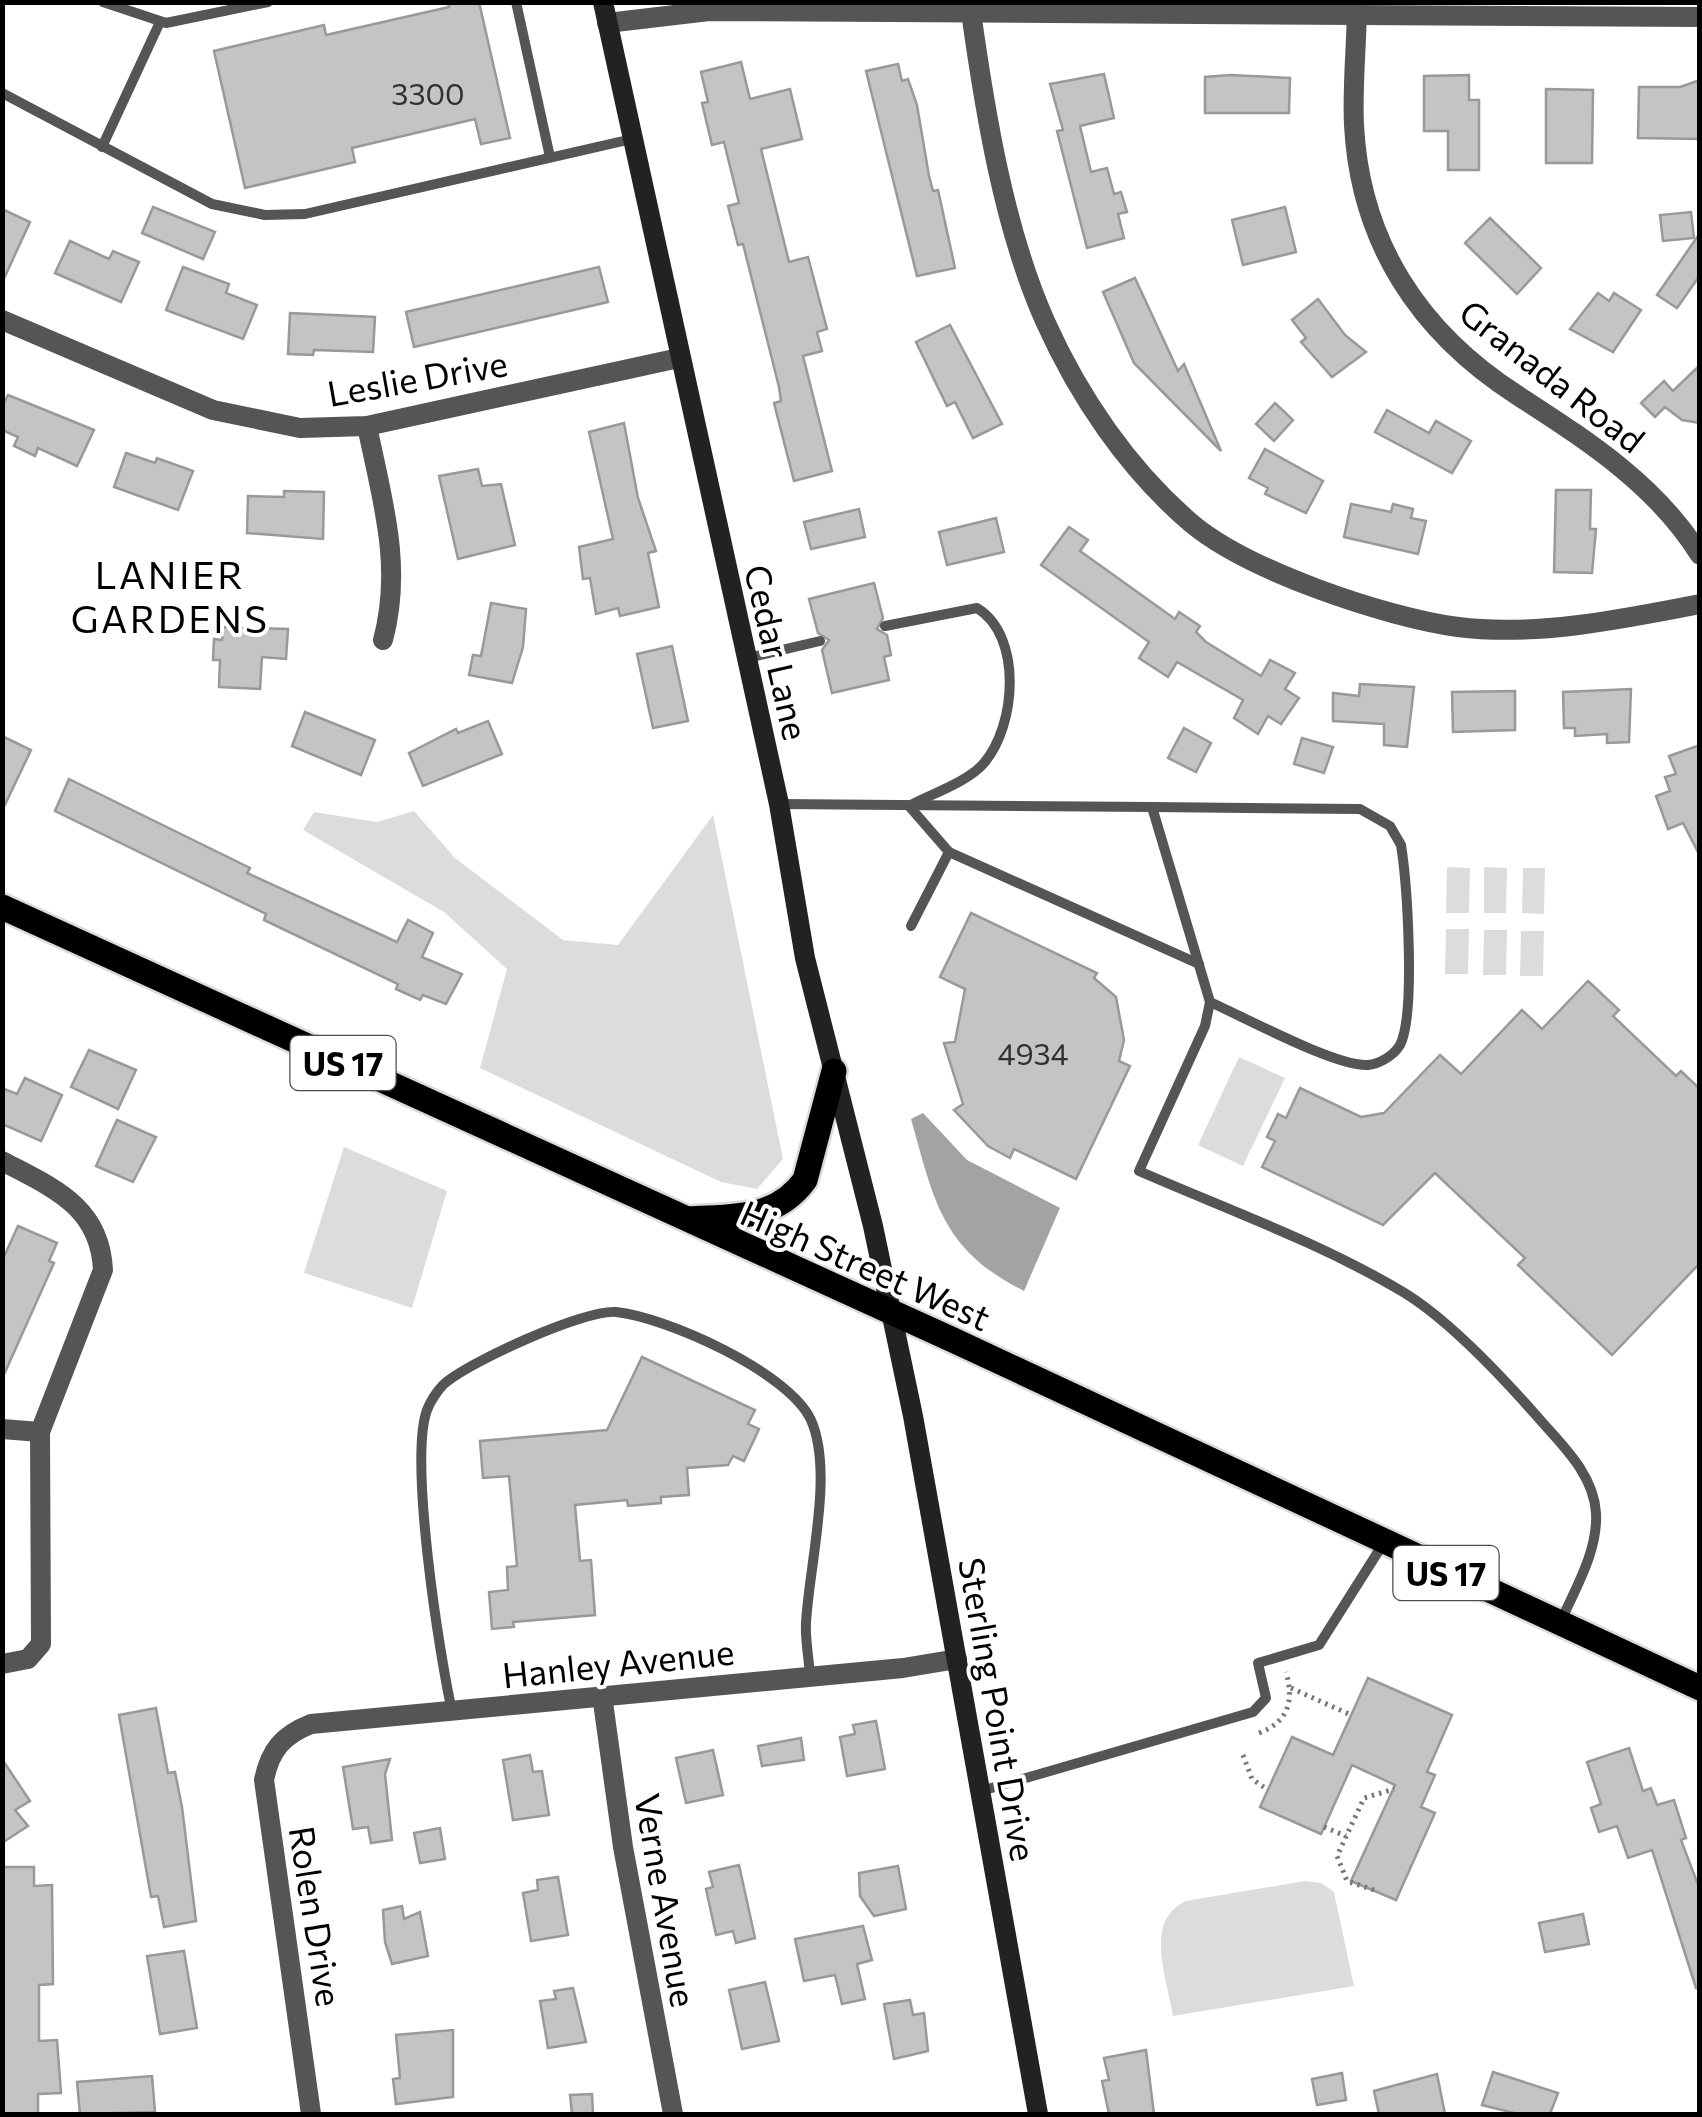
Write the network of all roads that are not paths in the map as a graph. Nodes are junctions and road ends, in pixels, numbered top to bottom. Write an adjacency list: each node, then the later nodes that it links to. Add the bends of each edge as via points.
1 (103, 2): 8 (lane)
2 (268, 2): 8 (lane, via 190,22)
3 (516, 2): 12 (lane)
4 (1357, 9): 5 (street); 7 (street); 16 (street, Granada Road, via 1359,171 1396,278 1478,366 1619,464)
5 (971, 12): 6 (street); 17 (street, via 982,97 1044,319 1101,421 1195,526 1316,587 1460,627 1609,620)
6 (605, 13): 10 (main road, Cedar Lane)
7 (1700, 17)
8 (160, 22): 11 (lane)
9 (2, 94): 11 (lane)
10 (632, 139): 12 (lane); 14 (main road, Cedar Lane)
11 (102, 147): 12 (lane, via 212,204 265,216 306,214)
12 (550, 158)
13 (2, 320): 15 (street, Leslie Drive, via 214,410 300,428)
14 (680, 358): 15 (street, Leslie Drive); 21 (main road, Cedar Lane)
15 (367, 426): 19 (street, via 393,549)
16 (1700, 555)
17 (1700, 604)
18 (884, 626): 23 (lane, via 976,608 998,630 1012,685 1004,730 982,766)
19 (383, 640)
20 (820, 641): 21 (lane)
21 (746, 658): 22 (main road, Cedar Lane)
22 (779, 804): 23 (lane); 30 (main road, Cedar Lane)
23 (909, 806): 24 (lane); 25 (lane)
24 (1152, 807): 28 (lane); 29 (lane, via 1360,809 1390,826 1401,845 1407,1016 1389,1058 1344,1061)
25 (949, 852): 27 (lane); 28 (lane)
26 (2, 907): 32 (main road, High Street West / US 17)
27 (911, 926)
28 (1199, 964): 29 (lane)
29 (1210, 1002): 37 (lane, via 1139,1171 1405,1293 1528,1406 1573,1456 1596,1510 1588,1560)
30 (834, 1072): 32 (main road, via 805,1180 795,1194 756,1214); 33 (main road, Cedar Lane)
31 (2, 1161): 35 (street, via 82,1208 102,1248 100,1284)
32 (684, 1220): 33 (main road, High Street West / US 17)
33 (892, 1316): 36 (main road, High Street West / US 17); 38 (main road, Sterling Point Drive)
34 (2, 1428): 35 (street)
35 (40, 1432): 39 (street, via 41,1644 28,1659)
36 (1382, 1544): 37 (main road, High Street West / US 17); 45 (lane, via 1319,1645 1258,1663 1266,1698 1253,1712)
37 (1560, 1624): 41 (main road, High Street West / US 17)
38 (957, 1659): 40 (street, Hanley Avenue); 45 (main road, Sterling Point Drive)
39 (2, 1664)
40 (810, 1676): 42 (street, Hanley Avenue); 43 (lane, via 806,1626 820,1452 810,1418 754,1366 647,1318 612,1312 575,1318 458,1373 428,1408 420,1450)
41 (1700, 1688)
42 (602, 1695): 43 (street, Hanley Avenue); 47 (street, Verne Avenue)
43 (452, 1712): 44 (street, Hanley Avenue, via 311,1724)
44 (287, 1736): 46 (street, Rolen Drive, via 264,1780)
45 (981, 1791): 48 (main road, Sterling Point Drive)
46 (311, 2114)
47 (673, 2114)
48 (1038, 2114)

